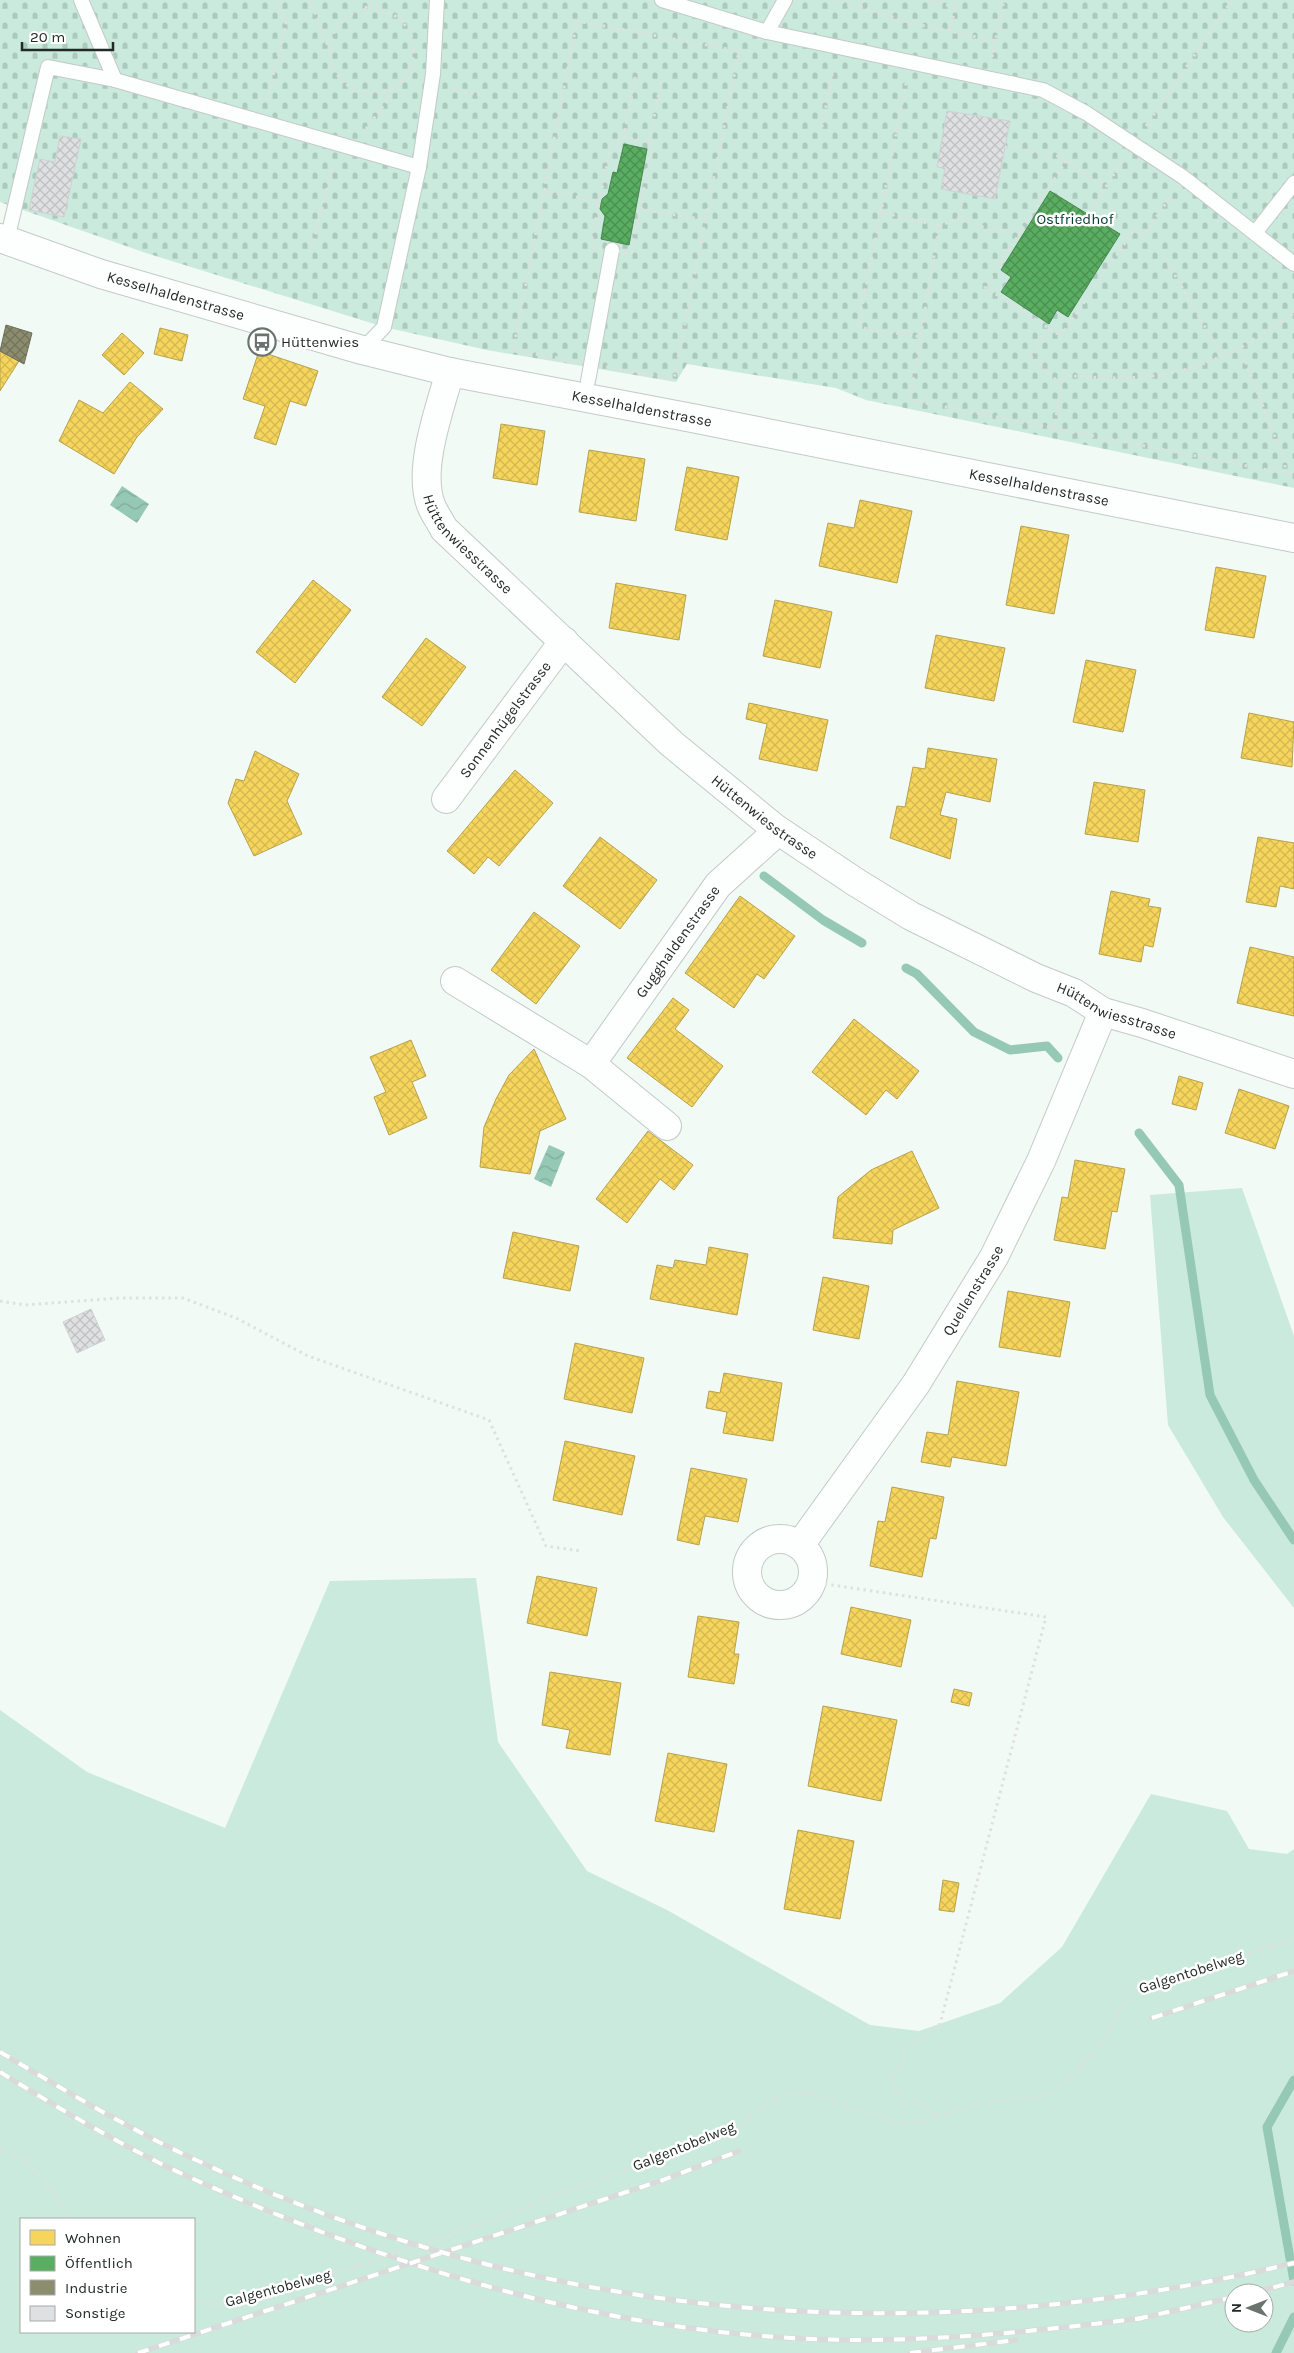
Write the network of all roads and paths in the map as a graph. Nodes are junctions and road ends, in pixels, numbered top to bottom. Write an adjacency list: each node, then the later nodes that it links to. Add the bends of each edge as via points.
1 (81, 0): 26 (lane)
2 (277, 0): 30 (path, via 286,24)
3 (310, 0): 21 (path)
4 (376, 0): 16 (path)
5 (436, 0): 28 (lane)
6 (662, 0): 18 (lane)
7 (785, 0): 18 (lane)
8 (835, 0): 14 (path)
9 (864, 0): 14 (path)
10 (927, 0): 15 (path)
11 (957, 0): 15 (path)
12 (1004, 0): 19 (path)
13 (1232, 0): 31 (path)
14 (860, 7): 17 (path)
15 (955, 7): 17 (path)
16 (365, 8): 21 (path, via 347,16 334,30); 27 (path, via 384,9 400,18 412,33 415,51 411,70)
17 (950, 31): 19 (path)
18 (767, 32): 20 (lane)
19 (996, 41): 22 (path)
20 (837, 47): 23 (lane); 32 (path)
21 (329, 49): 27 (path, via 333,68 345,84 362,93 382,93)
22 (994, 51)
23 (910, 62): 35 (lane, via 1043,90); 47 (path)
24 (636, 73): 33 (path)
25 (662, 77): 34 (path)
26 (115, 80): 30 (lane); 54 (lane, via 48,67)
27 (399, 84): 36 (path)
28 (432, 84): 29 (path); 39 (lane)
29 (483, 96)
30 (261, 122): 36 (lane)
31 (1147, 125)
32 (822, 127)
33 (624, 138): 34 (path); 45 (path, via 611,145)
34 (649, 142): 46 (path, via 651,153)
35 (1134, 144): 40 (lane); 42 (path)
36 (346, 146): 39 (lane); 55 (path)
37 (1005, 147): 38 (path, via 1058,156)
38 (1066, 161): 42 (path); 52 (path)
39 (419, 167): 63 (lane, via 384,327)
40 (1183, 177): 53 (lane); 60 (path, via 1143,236 1134,230 1061,336)
41 (1294, 183): 53 (lane)
42 (1106, 187): 48 (path)
43 (544, 190): 45 (path); 50 (path, via 577,21 739,51); 65 (path, via 513,350)
44 (963, 193): 49 (path)
45 (598, 200): 56 (path, via 590,247)
46 (641, 209): 50 (path); 56 (path, via 632,252)
47 (881, 212): 51 (path); 61 (path, via 858,327)
48 (1088, 214)
49 (959, 218): 51 (path); 52 (path, via 994,231)
50 (706, 220): 66 (path, via 674,379)
51 (939, 226): 61 (path)
52 (1021, 230): 60 (path, via 985,287)
53 (1256, 232): 58 (lane)
54 (3, 239): 63 (street, Kesselhaldenstrasse, via 101,274)
55 (312, 247)
56 (612, 250): 68 (lane)
57 (1165, 258): 64 (path)
58 (1294, 264)
59 (1294, 313): 62 (path)
60 (1050, 329): 69 (path, via 1031,358)
61 (921, 337): 70 (path, via 910,400)
62 (1240, 348): 64 (path); 71 (path, via 1285,462)
63 (362, 350): 67 (street, Kesselhaldenstrasse)
64 (1222, 356): 69 (path, via 1198,366 1154,376 1063,375)
65 (583, 362)
66 (600, 366)
67 (450, 372): 73 (street, Kesselhaldenstrasse); 74 (street, Hüttenwiesstrasse, via 429,453 426,477 430,504 444,529)
68 (588, 381)
69 (1062, 384): 70 (path)
70 (1054, 428): 71 (path)
71 (1285, 474): 72 (path)
72 (1294, 475)
73 (1294, 538)
74 (564, 641): 75 (street, Sonnenhügelstrasse); 76 (street, Hüttenwiesstrasse, via 672,744)
75 (446, 799)
76 (776, 829): 78 (street, Hüttenwiesstrasse, via 911,916 1074,994); 79 (street, Gugghaldenstrasse, via 718,885)
77 (455, 981): 79 (street)
78 (1103, 1012): 80 (street, Hüttenwiesstrasse); 83 (street, Quellenstrasse, via 1041,1161 994,1257 916,1384)
79 (591, 1064): 81 (street)
80 (1294, 1074)
81 (667, 1126)
82 (0, 1301): 84 (path, via 25,1305 120,1298 183,1298 236,1318 308,1356 489,1420 546,1546)
83 (800, 1545): 85 (street, via 812,1562); 85 (street, via 780,1538 760,1545 748,1563 749,1584 762,1600 780,1606 800,1599)
84 (581, 1551)
85 (812, 1582): 87 (path, via 1046,1617 940,2024 906,2049 893,2081 903,2104 919,2100)
86 (1294, 1939): 87 (path, Galgentobelweg, via 1131,1991 1098,2049 1052,2092 1035,2098 992,2100)
87 (938, 2117): 90 (path, Galgentobelweg, bridge, via 898,2123 810,2092 788,2092 732,2130 485,2224 361,2265 222,2304)
88 (0, 2149): 89 (path, via 26,2161 53,2190)
89 (67, 2218)
90 (195, 2302)

